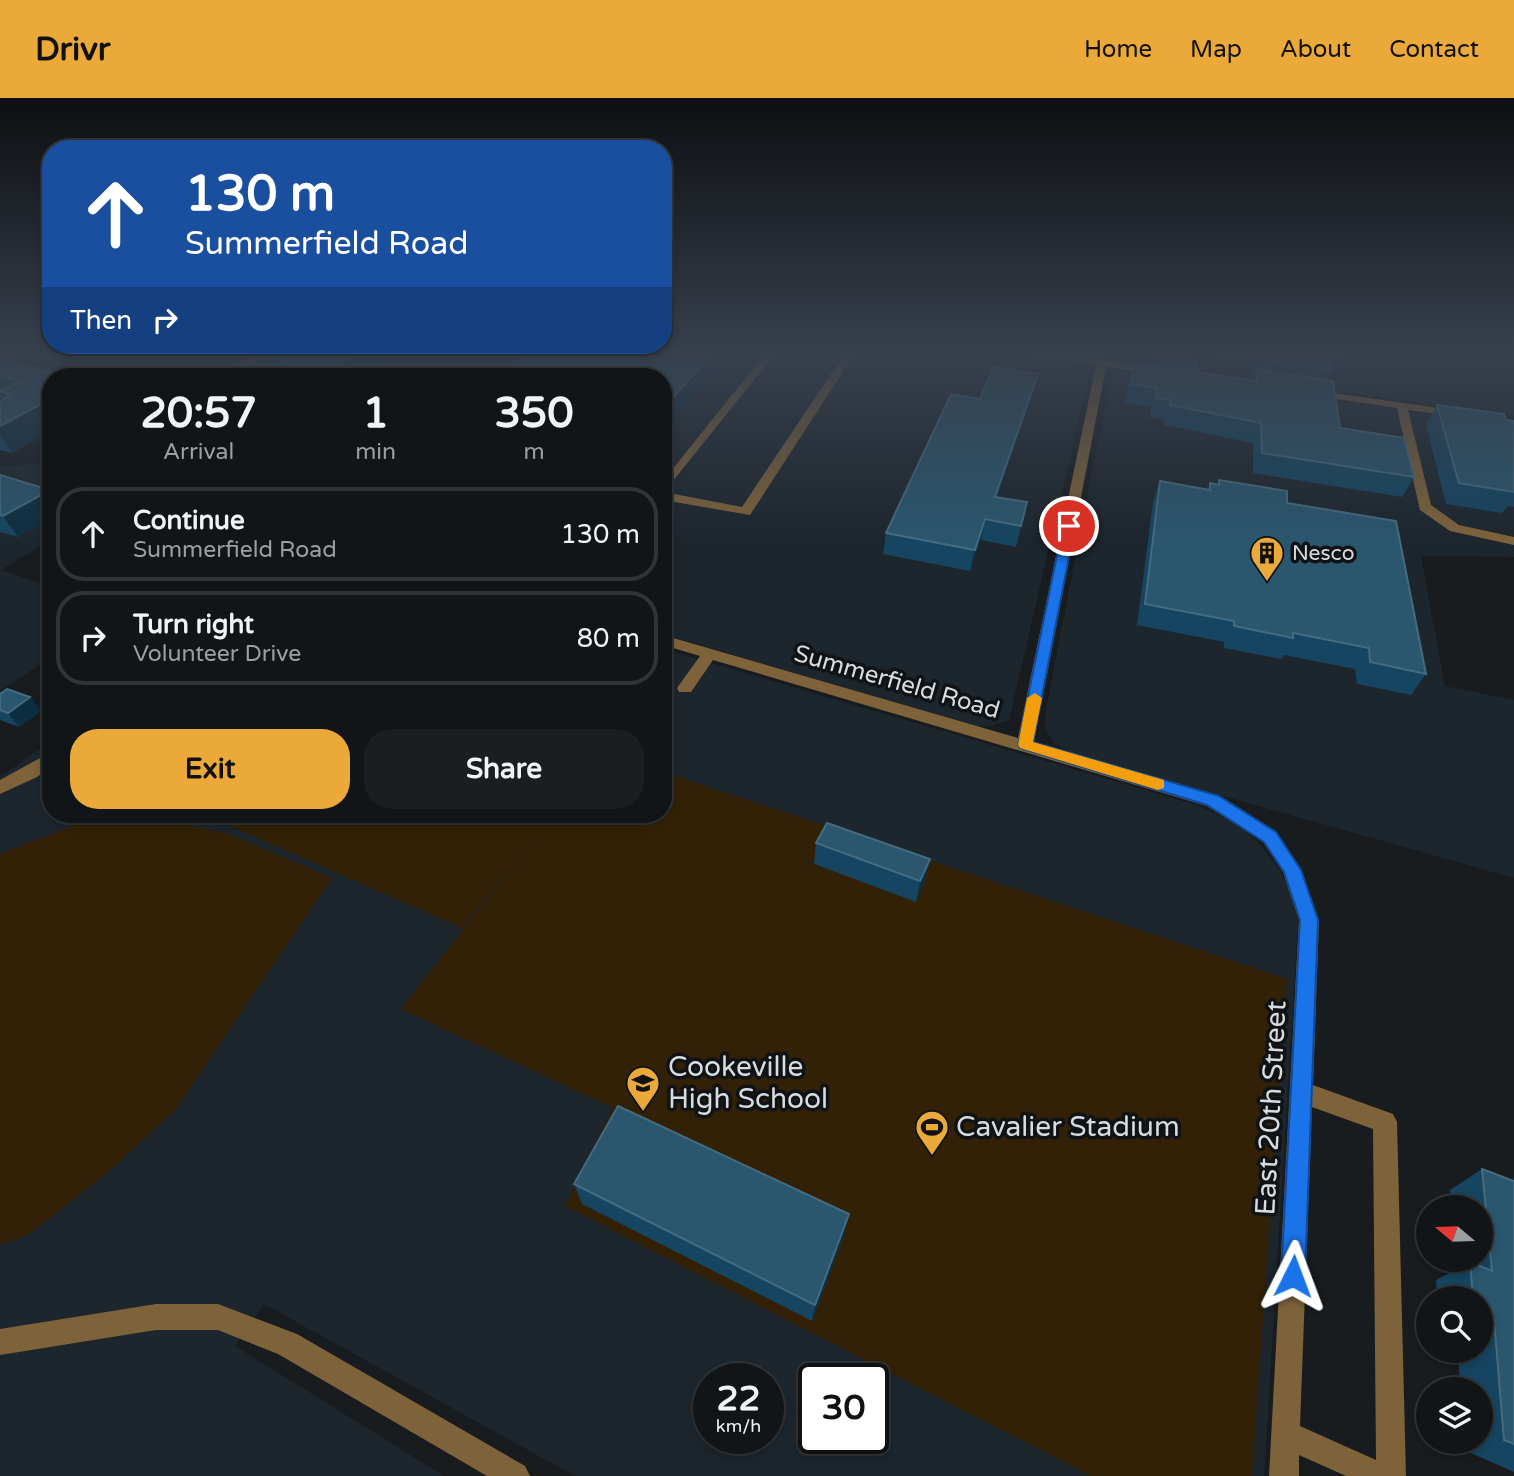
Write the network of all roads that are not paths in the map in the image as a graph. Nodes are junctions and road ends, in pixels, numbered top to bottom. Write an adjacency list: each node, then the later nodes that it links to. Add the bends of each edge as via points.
1 (723, 414): 5 (street)
2 (810, 414): 6 (street, via 745,512)
3 (1092, 414): 11 (street)
4 (1404, 414): 7 (street, via 1425,507 1455,528)
5 (672, 478)
6 (672, 498)
7 (1514, 541)
8 (672, 643): 9 (street, Summerfield Road)
9 (709, 654): 10 (street); 11 (street, Summerfield Road)
10 (685, 688)
11 (1025, 745): 14 (street, Summerfield Road, via 1213,801)
12 (42, 765): 13 (street)
13 (0, 787)
14 (1270, 837): 15 (street, East 20th Street, via 1292,870 1309,920)
15 (1301, 1092): 17 (street, East 20th Street); 21 (street, via 1385,1122)
16 (0, 1342): 18 (street, via 156,1317 218,1317 287,1344)
17 (1286, 1434): 19 (street, East 20th Street); 20 (street)
18 (515, 1476)
19 (1284, 1476)
20 (1379, 1476)
21 (1391, 1476)

